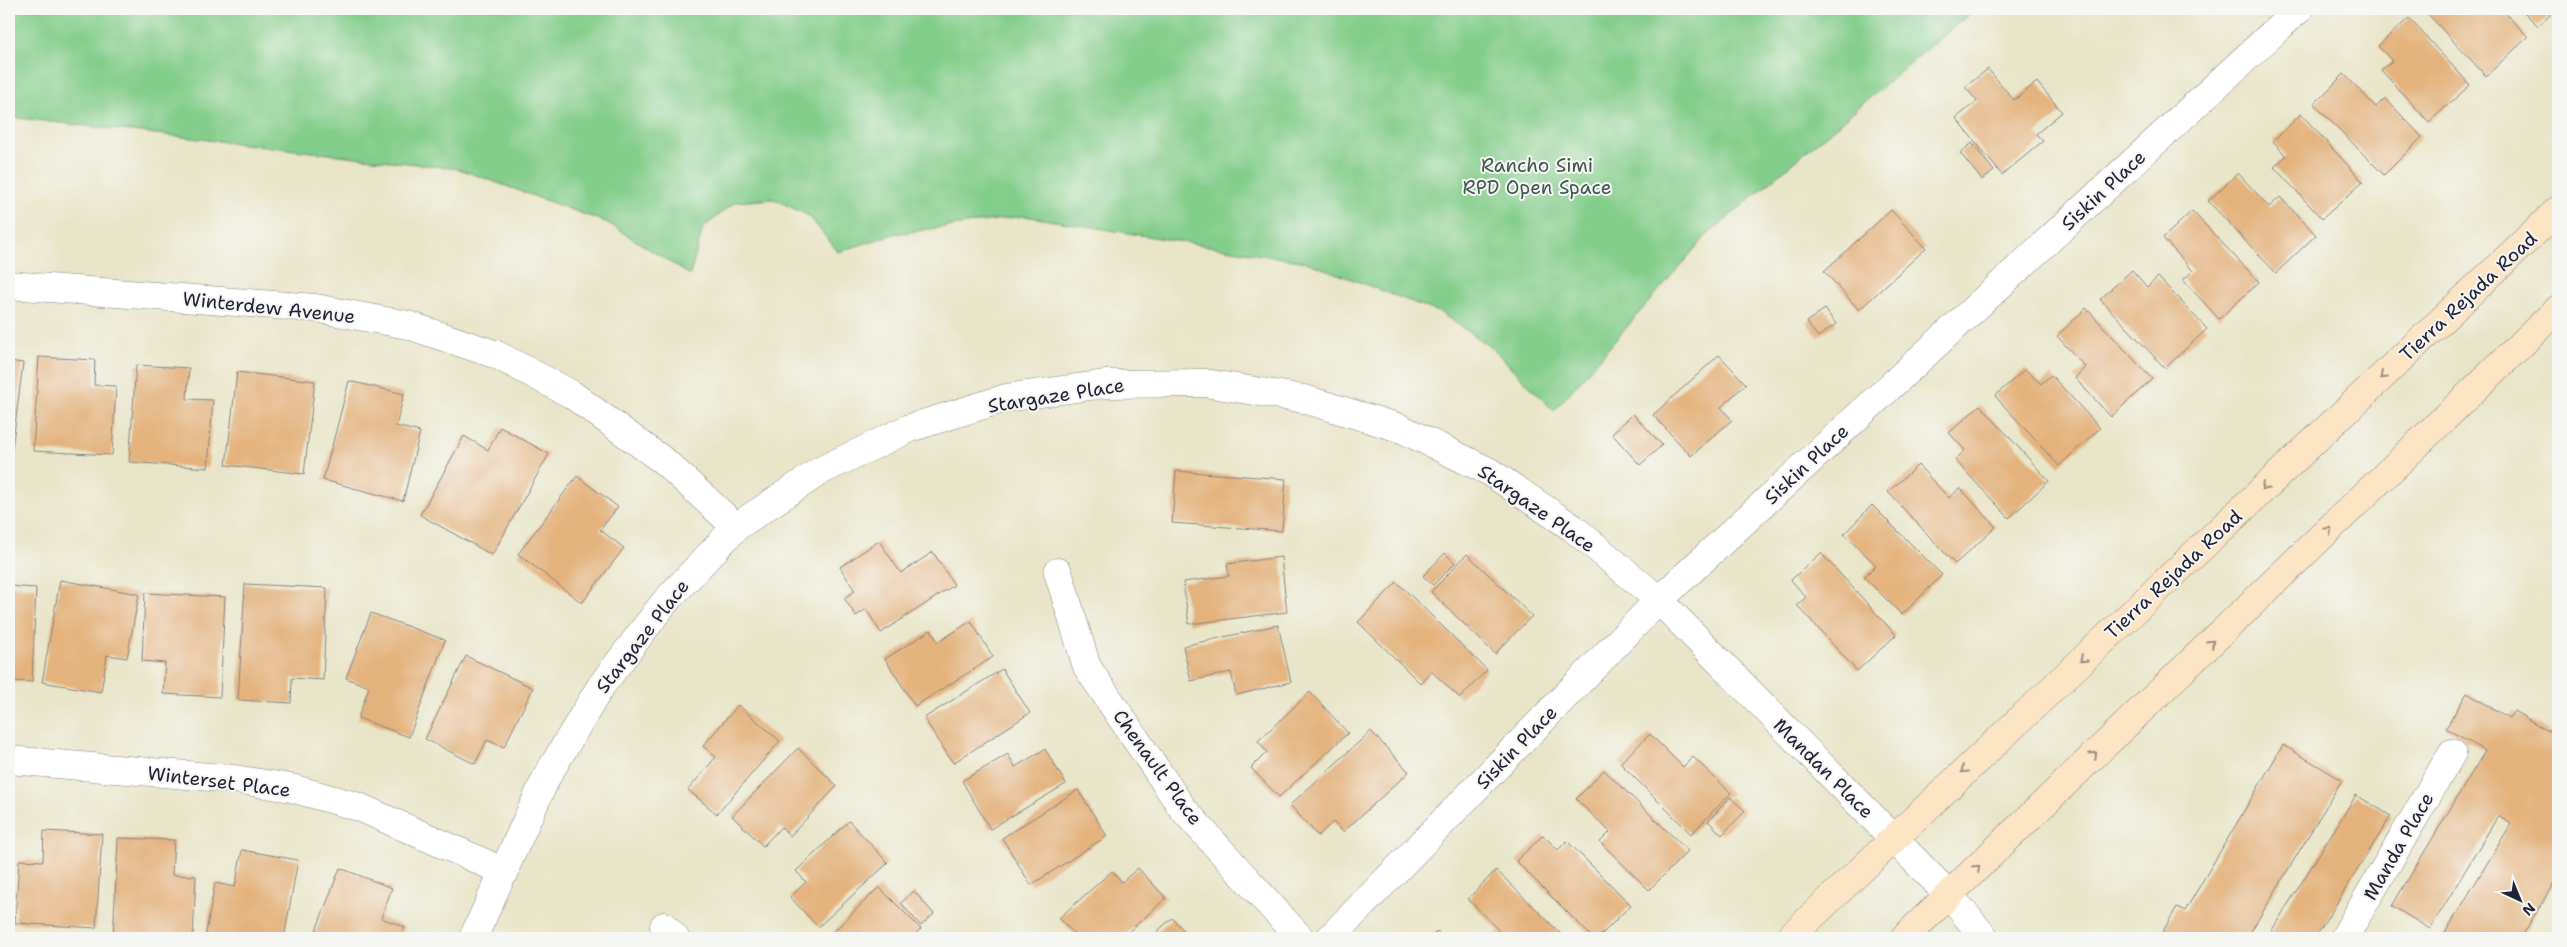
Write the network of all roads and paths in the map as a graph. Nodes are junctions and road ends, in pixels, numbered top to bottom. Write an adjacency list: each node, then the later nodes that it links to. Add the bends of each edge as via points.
1 (2299, 9): 7 (street, Siskin Place)
2 (2558, 210): 10 (main road, Tierra Rejada Road, one-way to 10)
3 (9, 285): 5 (street, Winterdew Avenue, via 315,308 408,325 498,355 571,394 665,462)
4 (2558, 310): 12 (main road, one-way to 4)
5 (736, 527): 7 (street, Stargaze Place, via 820,471 918,425 1006,398 1096,385 1205,383 1304,399 1408,432 1490,472 1573,528); 11 (street, Stargaze Place, via 664,603 600,686 547,776)
6 (1058, 572): 14 (street, Chenault Place, via 1087,667 1183,809)
7 (1658, 600): 10 (street, Mandan Place); 15 (street, Siskin Place)
8 (2452, 753): 19 (street, Manda Place)
9 (9, 760): 11 (street, Winterset Place, via 234,779 291,788 359,807)
10 (1893, 838): 12 (street, Mandan Place); 16 (main road, Tierra Rejada Road)
11 (505, 872): 13 (street, Stargaze Place)
12 (1949, 895): 17 (main road); 18 (street, Mandan Place)
13 (473, 938)
14 (1300, 938)
15 (1330, 938)
16 (1789, 938)
17 (1904, 938)
18 (1985, 938)
19 (2344, 938)

